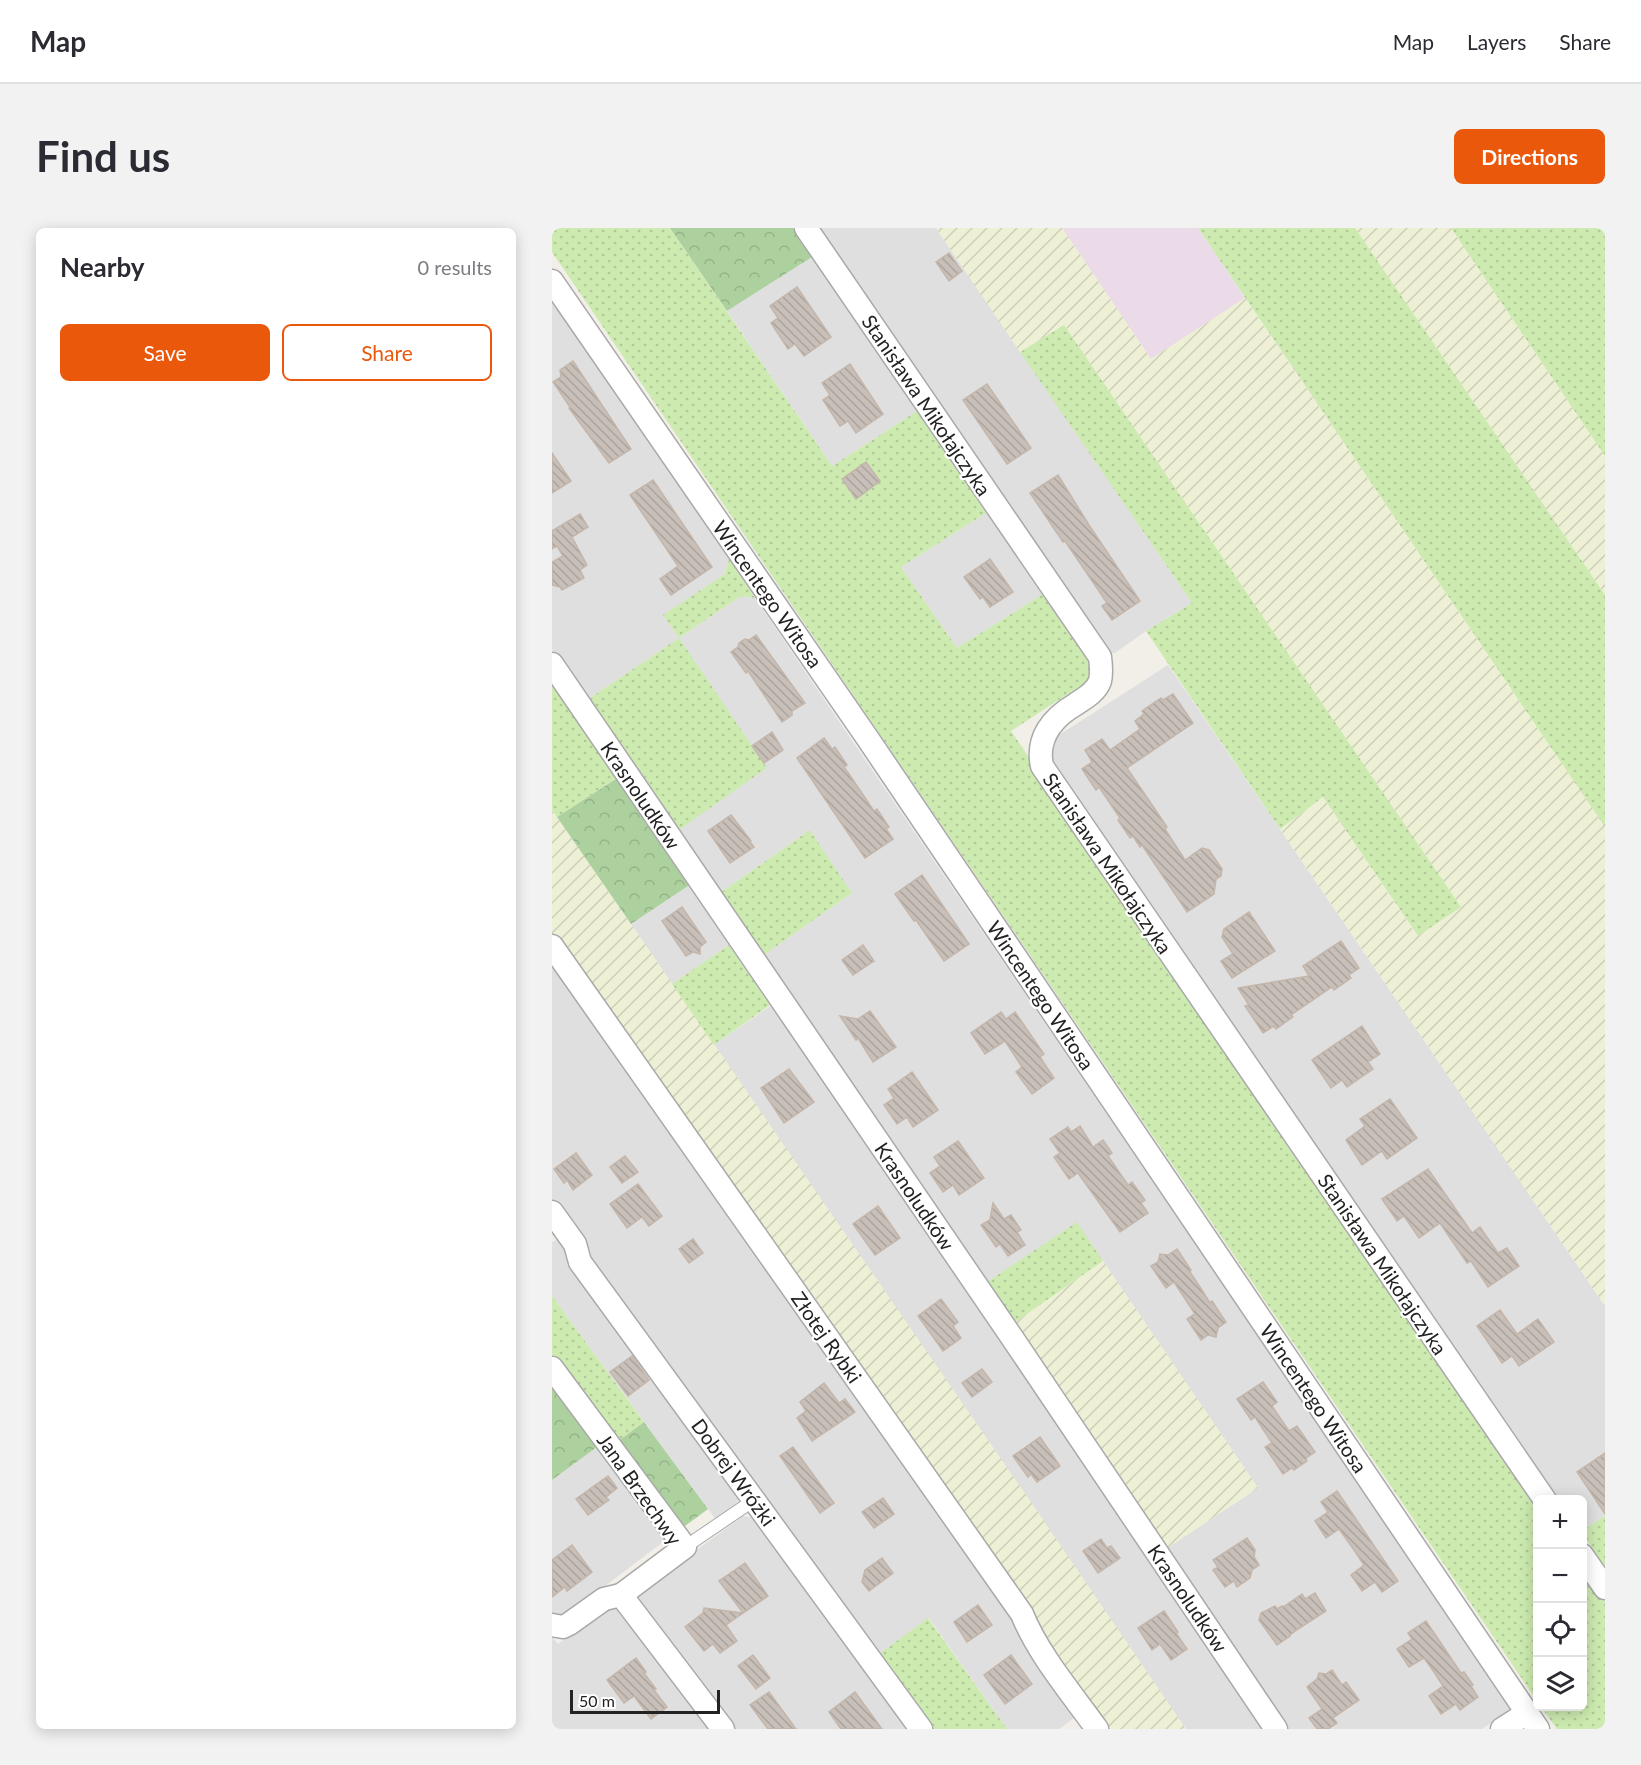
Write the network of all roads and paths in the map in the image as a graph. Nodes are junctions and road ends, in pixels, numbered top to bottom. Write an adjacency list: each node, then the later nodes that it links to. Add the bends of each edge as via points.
1 (806, 228): 7 (street, Stanisława Mikołajczyka, via 1100,657 1100,681 1095,689 1047,730 1039,754 1042,766)
2 (552, 281): 14 (street, Wincentego Witosa, via 859,726)
3 (552, 664): 18 (street, Krasnoludków)
4 (552, 946): 17 (street, Złotej Rybki, via 1022,1614 1042,1651)
5 (552, 1212): 8 (street, Dobrej Wróżki, via 575,1244 580,1262)
6 (552, 1368): 9 (street, Jana Brzechwy)
7 (1542, 1495)
8 (754, 1500): 9 (lane); 16 (street, Dobrej Wróżki)
9 (685, 1547): 12 (street, Jana Brzechwy)
10 (1587, 1562): 11 (street)
11 (1605, 1588)
12 (621, 1595): 13 (street, Jana Brzechwy, via 604,1599 563,1627); 15 (street)
13 (552, 1625)
14 (1532, 1721): 19 (street, Wincentego Witosa)
15 (723, 1729)
16 (921, 1729)
17 (1097, 1729)
18 (1276, 1729)
19 (1502, 1729)

